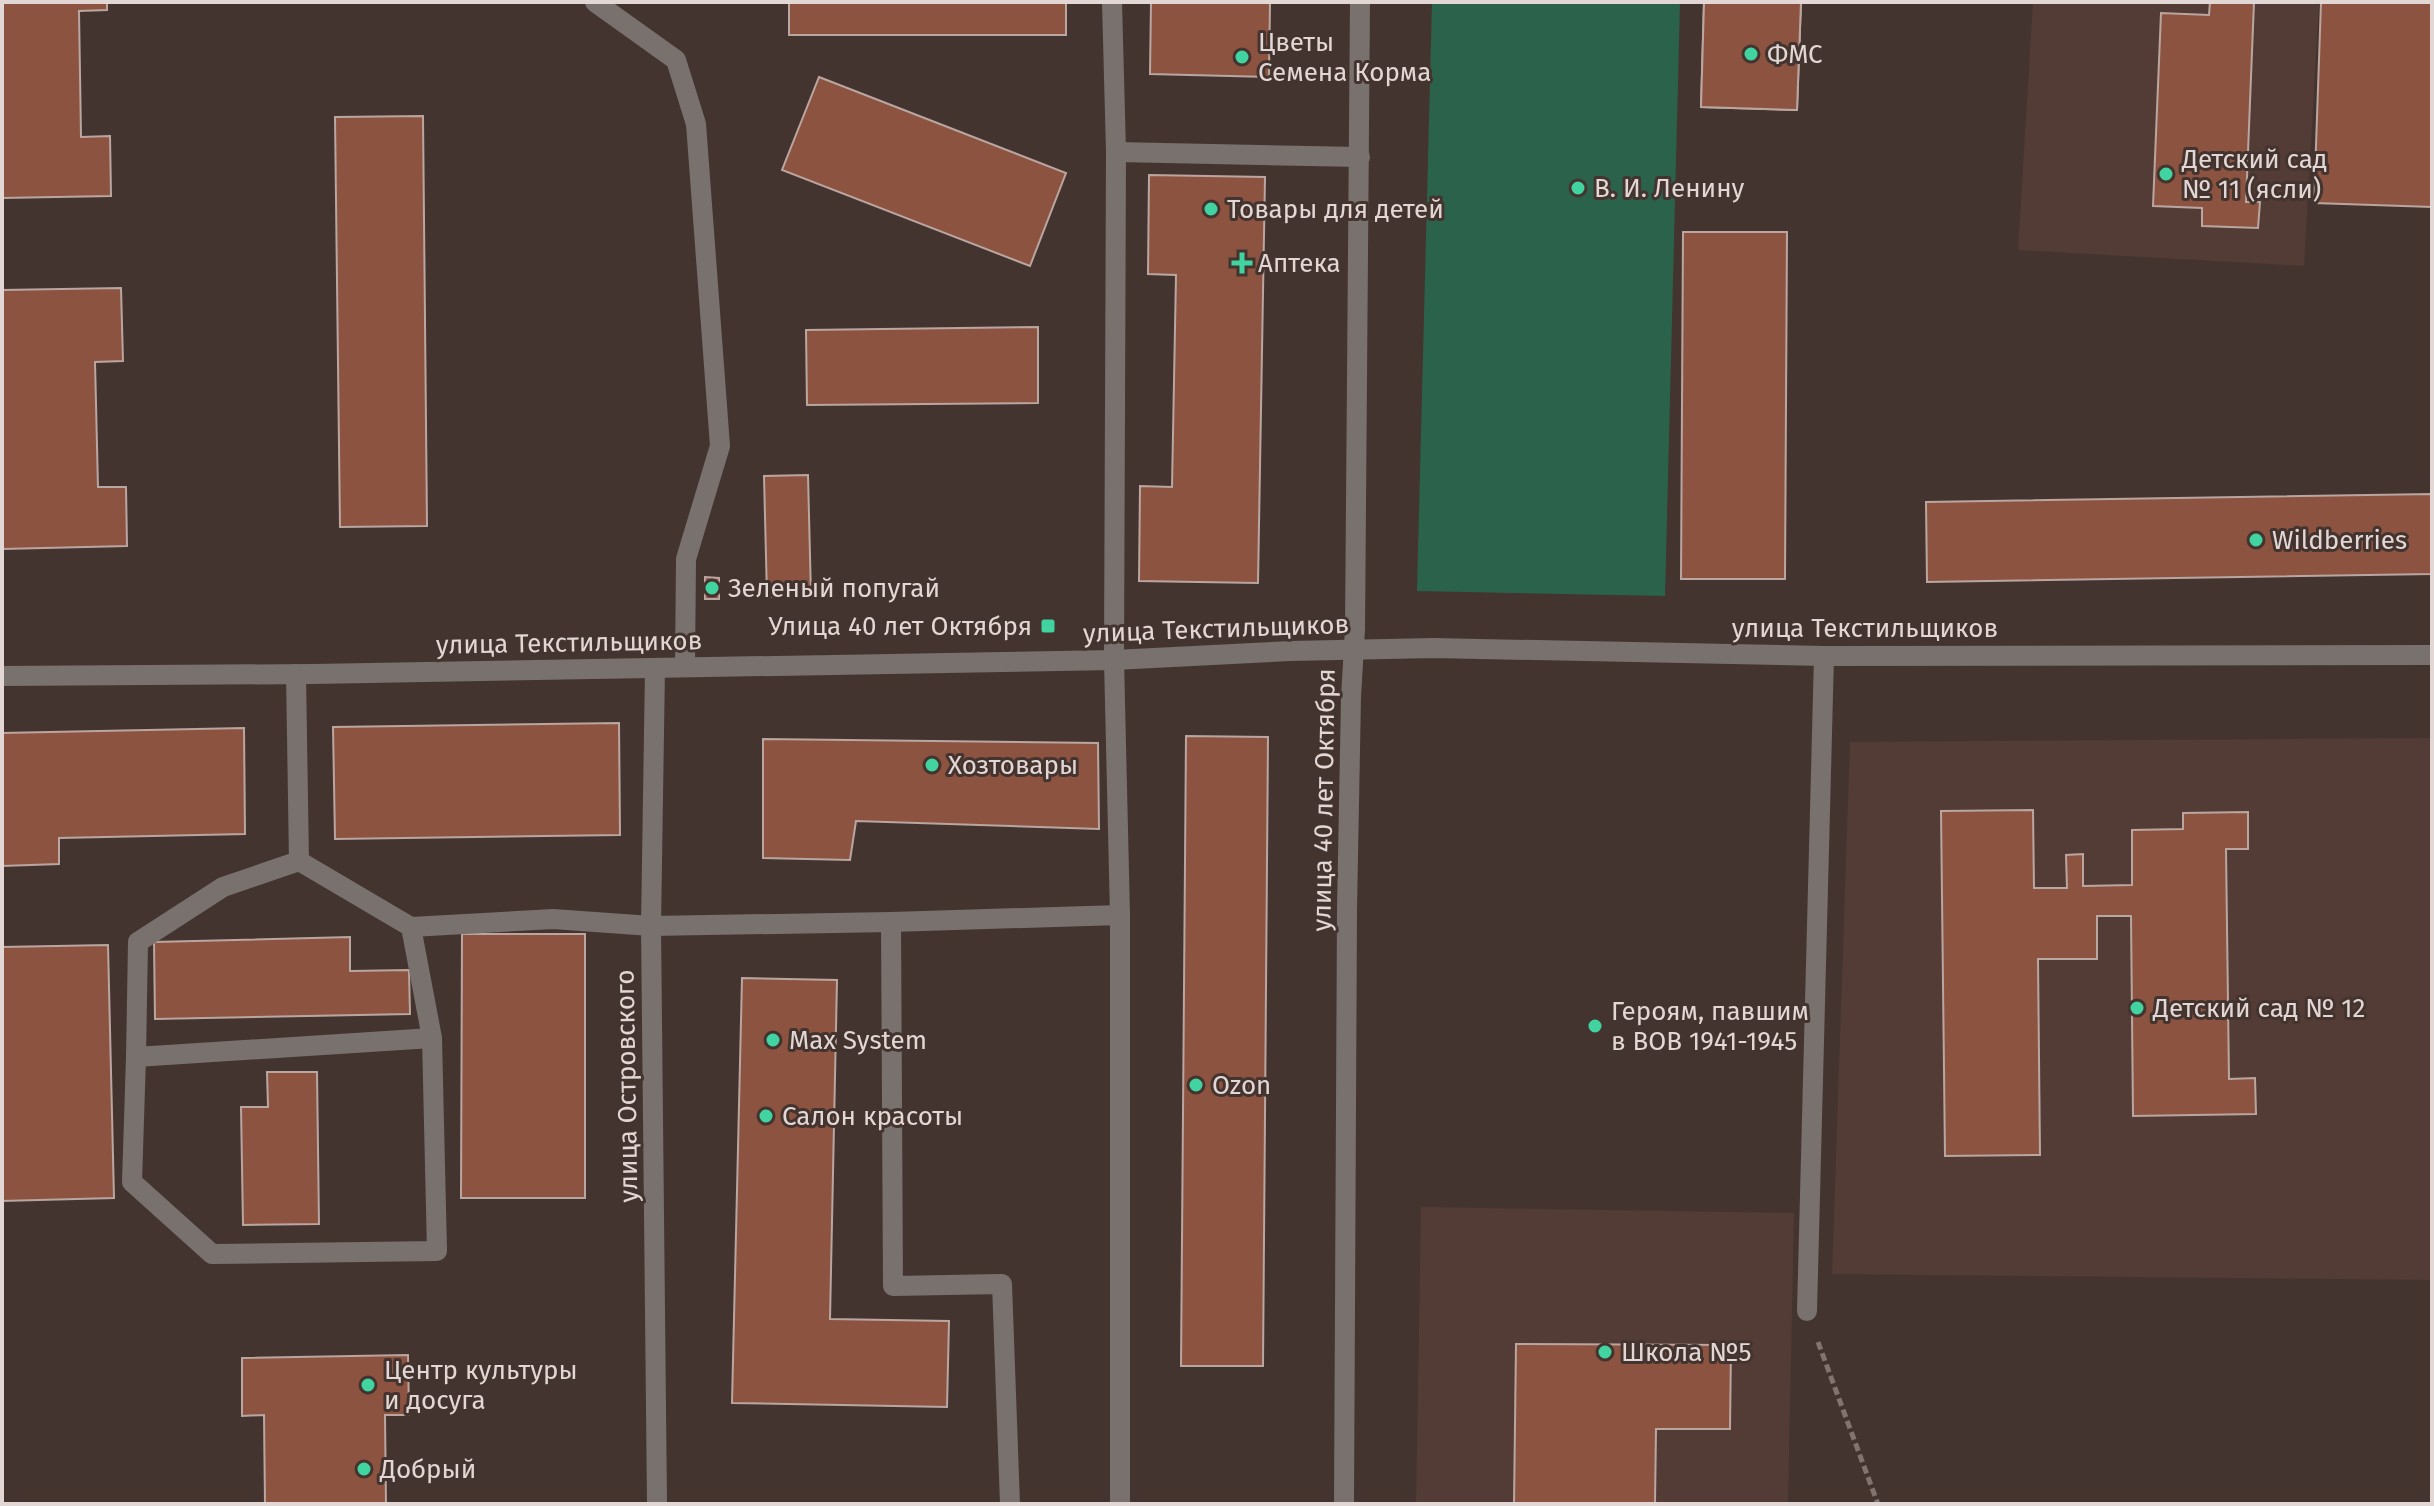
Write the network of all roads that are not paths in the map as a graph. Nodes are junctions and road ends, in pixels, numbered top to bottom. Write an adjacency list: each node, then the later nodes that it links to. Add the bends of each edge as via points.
1 (595, 2): 10 (street, via 676,60 696,124 720,446 686,559)
2 (1112, 2): 4 (street)
3 (1360, 2): 5 (street, улица 40 лет Октября)
4 (1116, 152): 5 (street); 9 (street)
5 (1360, 157): 6 (street, улица 40 лет Октября)
6 (1353, 650): 8 (street, улица Текстильщиков); 9 (street, улица Текстильщиков); 25 (street, улица 40 лет Октября)
7 (2432, 655): 8 (street, улица Текстильщиков)
8 (1824, 656): 21 (street)
9 (1114, 660): 10 (street, улица Текстильщиков); 15 (street)
10 (685, 667): 11 (street, улица Текстильщиков)
11 (655, 668): 12 (street, улица Текстильщиков); 17 (street, улица Островского)
12 (296, 674): 13 (street, улица Текстильщиков); 14 (street)
13 (2, 676)
14 (299, 861): 18 (street); 20 (street, via 223,887 138,942)
15 (1120, 915): 16 (street); 24 (street)
16 (891, 922): 17 (street); 23 (street, via 893,1286 1002,1284)
17 (651, 926): 18 (street, via 553,919); 22 (street, улица Островского)
18 (411, 927): 19 (street)
19 (432, 1038): 20 (street); 20 (street, via 437,1251 212,1254 132,1182)
20 (136, 1057)
21 (1807, 1311)
22 (657, 1504)
23 (1010, 1504)
24 (1120, 1504)
25 (1344, 1504)

